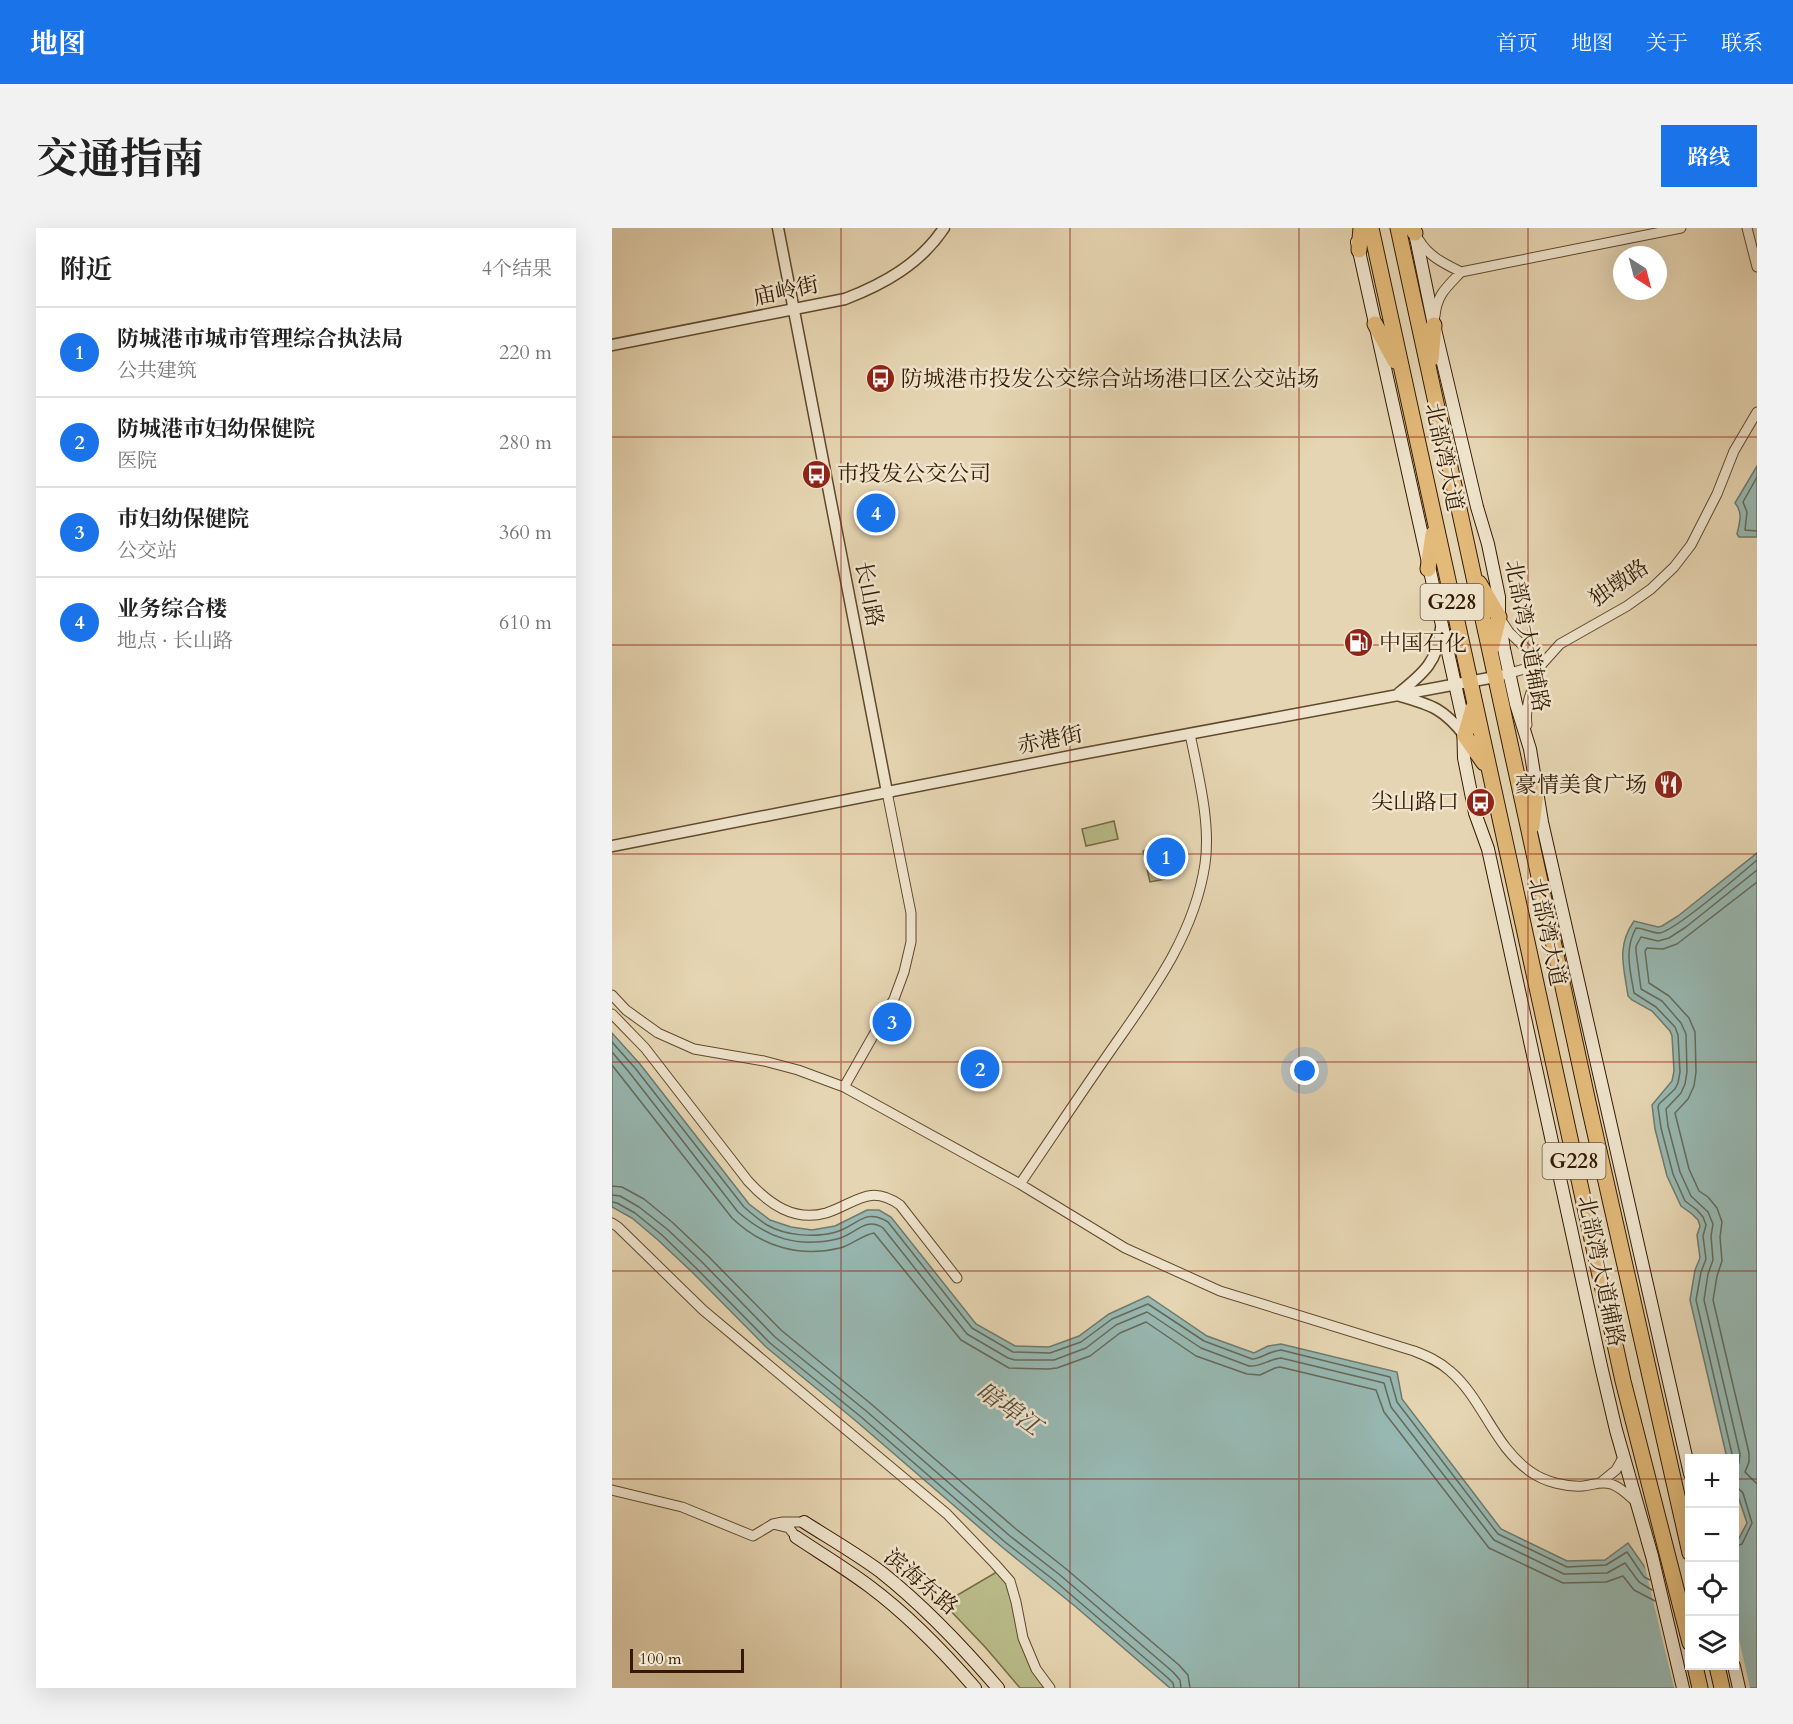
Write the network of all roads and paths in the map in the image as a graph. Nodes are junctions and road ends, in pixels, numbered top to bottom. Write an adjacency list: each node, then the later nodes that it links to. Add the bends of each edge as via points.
1 (778, 228): 13 (street, 长山路)
2 (944, 228): 13 (street, 庙岭街, via 923,254 874,288)
3 (1354, 228): 10 (main road, 北部湾大道辅路)
4 (1361, 228): 10 (highway)
5 (1371, 228): 18 (highway, 北部湾大道 / G228)
6 (1398, 228): 17 (highway, 北部湾大道 / G228)
7 (1681, 228): 12 (street)
8 (1747, 228): 11 (street)
9 (1413, 230): 12 (street, via 1423,247 1439,261); 15 (main road, 北部湾大道辅路)
10 (1359, 250): 14 (main road, 北部湾大道辅路)
11 (1757, 267)
12 (1461, 272): 15 (street, via 1437,302)
13 (794, 310): 16 (street, 庙岭街); 36 (street, 长山路)
14 (1375, 324): 18 (highway); 21 (main road, 北部湾大道辅路)
15 (1434, 325): 17 (highway); 23 (main road, 北部湾大道辅路, via 1488,544)
16 (612, 345)
17 (1430, 374): 22 (highway, 北部湾大道 / G228)
18 (1403, 376): 20 (highway, 北部湾大道 / G228)
19 (1757, 412): 26 (street, 独墩路, via 1734,451 1691,545 1674,567 1627,606 1560,644)
20 (1435, 522): 21 (highway); 28 (highway, 北部湾大道 / G228)
21 (1428, 569): 24 (main road, 北部湾大道辅路)
22 (1472, 571): 23 (highway); 25 (highway, 北部湾大道 / G228)
23 (1499, 617): 25 (highway); 26 (street); 27 (main road, 北部湾大道辅路)
24 (1441, 625): 28 (main road, 北部湾大道辅路); 29 (street, via 1433,658)
25 (1490, 652): 27 (highway, 北部湾大道 / G228)
26 (1542, 664): 27 (street); 33 (street, via 1528,698)
27 (1502, 675): 28 (street, 赤港街); 33 (main road, 北部湾大道辅路); 37 (highway, 北部湾大道 / G228)
28 (1462, 683): 29 (street, 赤港街); 30 (highway, 北部湾大道 / G228); 32 (main road, 北部湾大道辅路)
29 (1397, 695): 31 (street, 赤港街); 32 (street, via 1446,714)
30 (1474, 705): 32 (highway); 34 (highway, 北部湾大道 / G228)
31 (1190, 734): 36 (street, 赤港街); 42 (street, via 1206,834 1196,907 1165,972)
32 (1465, 736): 34 (highway); 45 (main road, 北部湾大道辅路, via 1464,759 1475,813 1488,849)
33 (1530, 748): 35 (main road, 北部湾大道辅路)
34 (1488, 768): 54 (highway, 北部湾大道 / G228, via 1623,1381)
35 (1537, 784): 37 (highway); 46 (main road, 北部湾大道辅路, via 1542,822)
36 (887, 792): 38 (street, 赤港街); 41 (street, via 911,913 911,942 894,999)
37 (1530, 838): 52 (highway, 北部湾大道 / G228)
38 (612, 846)
39 (612, 995): 41 (street, via 658,1033 694,1049 764,1061)
40 (612, 1014): 44 (street, via 645,1048 748,1181 776,1207 806,1216 825,1213 859,1198 883,1196 900,1205)
41 (843, 1088): 42 (street)
42 (1020, 1184): 47 (street, via 1125,1248 1220,1291 1433,1358 1467,1390 1505,1446 1531,1472 1564,1485)
43 (612, 1224): 60 (street, via 703,1310 946,1514 995,1563 1010,1581 1023,1638 1036,1669)
44 (957, 1278)
45 (1624, 1455): 47 (street, via 1616,1470); 49 (main road, 北部湾大道辅路)
46 (1685, 1456)
47 (1600, 1483): 49 (street, via 1617,1488)
48 (612, 1490): 51 (street, via 682,1507 753,1536)
49 (1638, 1505): 61 (main road, 北部湾大道辅路)
50 (804, 1522): 51 (street); 59 (main road, 滨海东路, via 879,1571 912,1598)
51 (773, 1524): 53 (street, via 789,1528)
52 (1685, 1532)
53 (796, 1537): 58 (main road, 滨海东路, via 901,1612)
54 (1685, 1626)
55 (1696, 1670): 62 (highway)
56 (1718, 1670): 63 (highway)
57 (1735, 1670): 64 (main road)
58 (975, 1688)
59 (998, 1688)
60 (1050, 1688)
61 (1683, 1688)
62 (1700, 1688)
63 (1722, 1688)
64 (1739, 1688)

